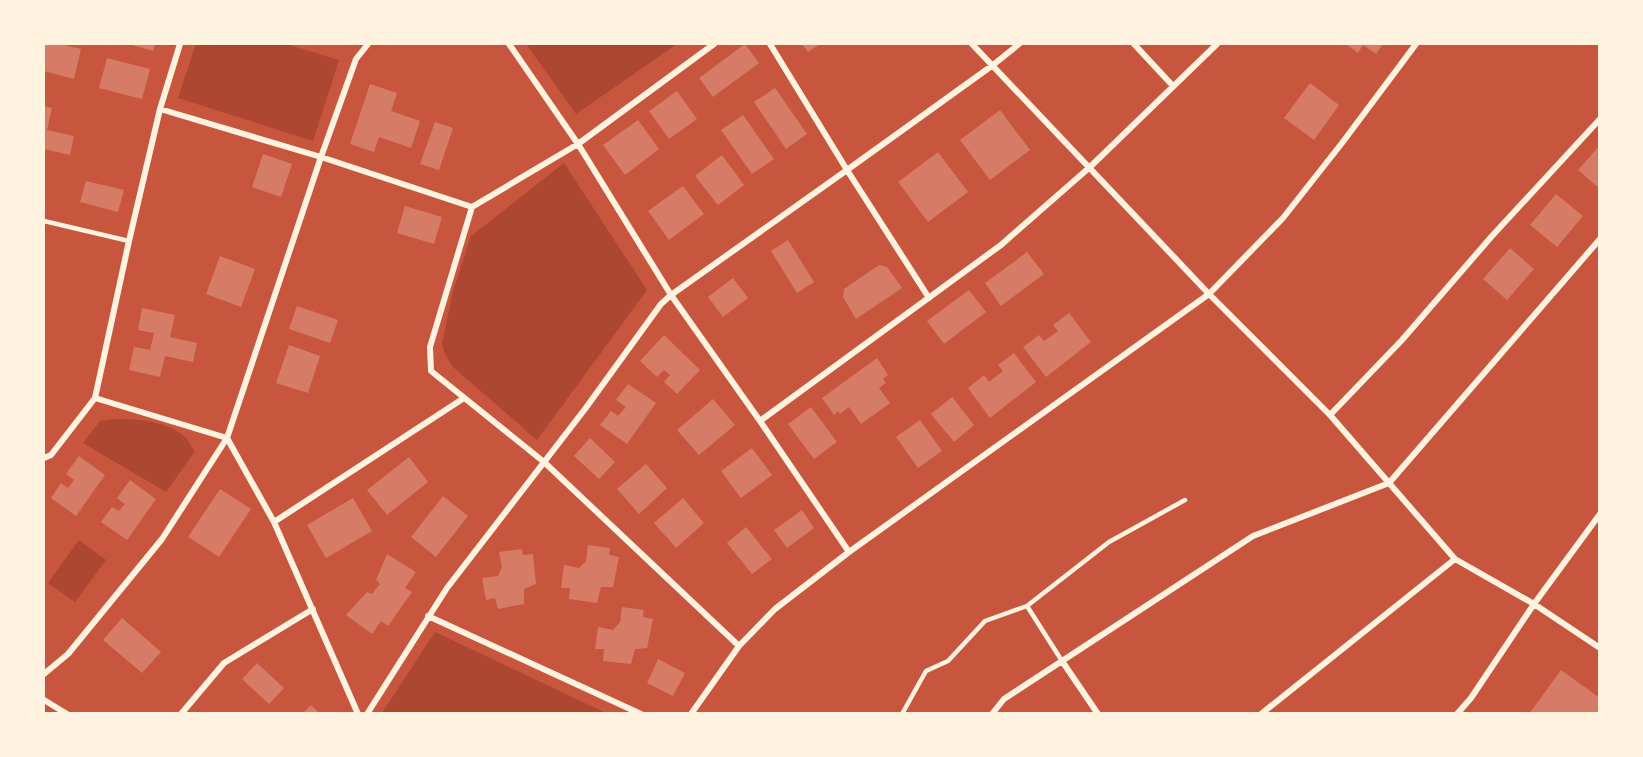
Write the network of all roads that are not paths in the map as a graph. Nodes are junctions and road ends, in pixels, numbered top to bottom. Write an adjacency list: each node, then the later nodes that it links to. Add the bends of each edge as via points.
1 (180, 44): 13 (street)
2 (368, 44): 16 (street, via 356,59)
3 (510, 44): 15 (street)
4 (714, 44): 15 (street)
5 (770, 44): 18 (street)
6 (972, 44): 11 (street)
7 (1019, 44): 11 (street)
8 (1134, 44): 12 (street)
9 (1218, 44): 12 (street)
10 (1416, 44): 23 (street, via 1283,218)
11 (993, 65): 17 (street); 18 (street)
12 (1173, 86): 17 (street)
13 (160, 109): 16 (street); 22 (street)
14 (1599, 119): 28 (street)
15 (578, 144): 19 (street); 24 (street)
16 (321, 157): 19 (street); 30 (street)
17 (1090, 167): 23 (street); 25 (street, via 1001,245)
18 (847, 171): 24 (street); 25 (street)
19 (472, 207): 27 (street, via 430,347 431,371)
20 (44, 221): 22 (lane)
21 (1599, 239): 33 (street)
22 (129, 241): 26 (street)
23 (1209, 294): 28 (street); 37 (street)
24 (671, 295): 29 (street); 32 (street)
25 (929, 298): 29 (street)
26 (94, 398): 30 (street); 31 (street, via 51,455)
27 (465, 398): 32 (street); 36 (street)
28 (1330, 415): 33 (street)
29 (760, 421): 37 (street)
30 (227, 438): 36 (street); 46 (street, via 162,539 68,654)
31 (44, 458)
32 (544, 462): 42 (street); 43 (street)
33 (1389, 483): 38 (street); 45 (street, via 1253,536)
34 (1185, 501): 40 (lane, via 1109,542)
35 (1599, 514): 39 (street)
36 (274, 522): 41 (street)
37 (849, 552): 43 (street, via 775,609)
38 (1455, 559): 39 (street); 57 (street)
39 (1534, 604): 44 (street); 58 (street)
40 (1027, 606): 45 (lane); 54 (lane, via 986,621 948,662 926,671)
41 (313, 609): 49 (street, via 224,663); 50 (street)
42 (428, 616): 51 (street); 52 (street)
43 (739, 646): 53 (street)
44 (1599, 648)
45 (1062, 662): 55 (street, via 1004,699); 56 (street)
46 (44, 674)
47 (44, 700): 48 (street)
48 (67, 714)
49 (181, 714)
50 (358, 714)
51 (367, 714)
52 (641, 714)
53 (691, 714)
54 (902, 714)
55 (992, 714)
56 (1098, 714)
57 (1261, 714)
58 (1457, 714)

